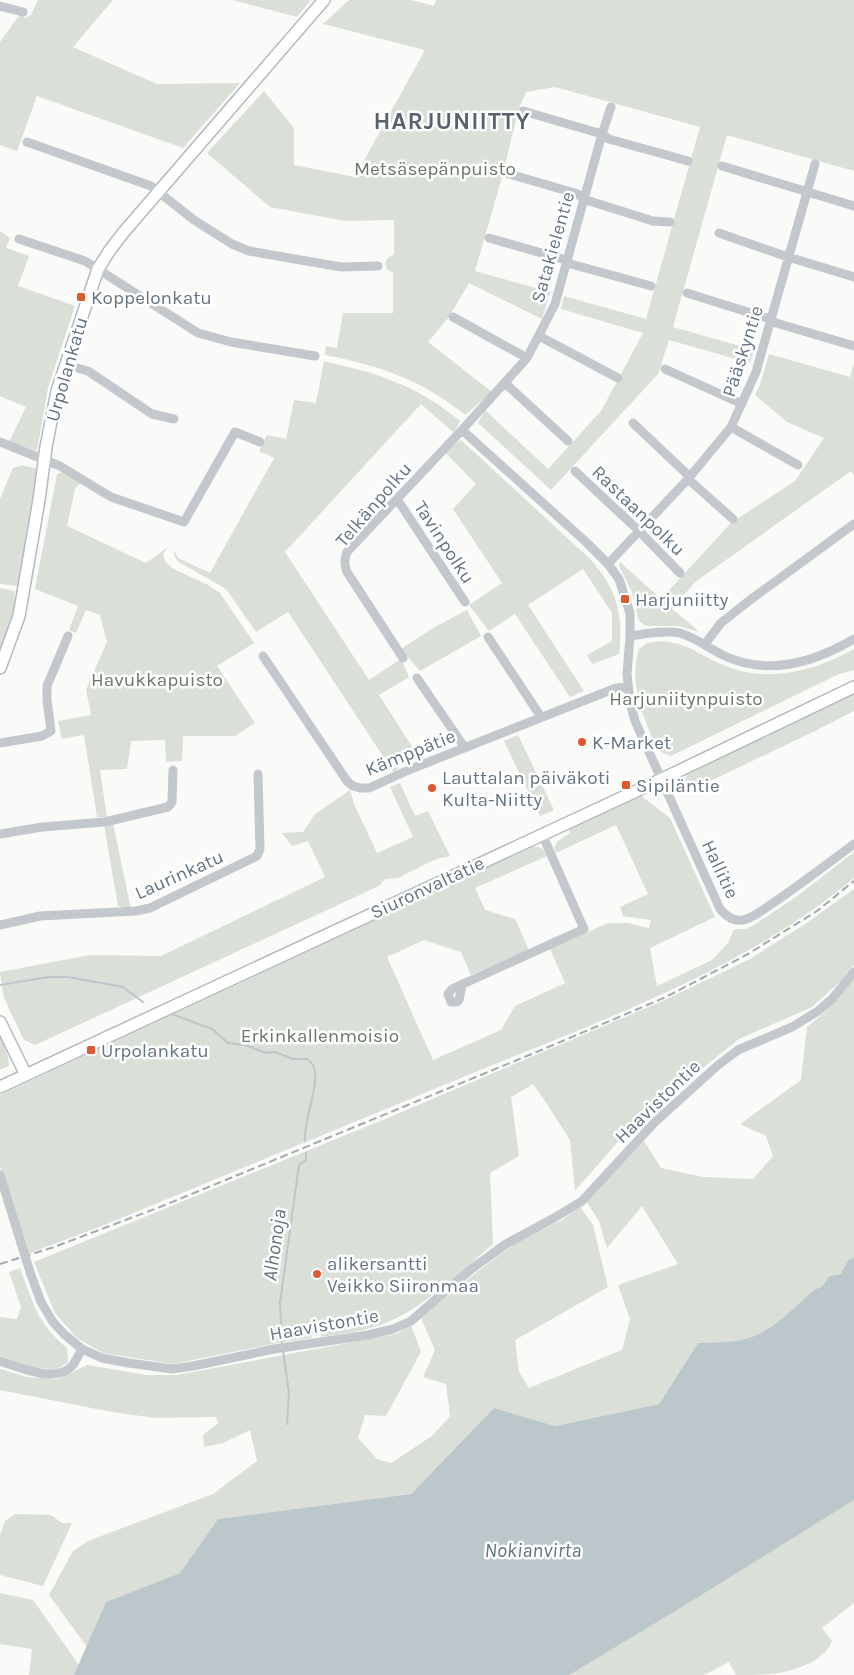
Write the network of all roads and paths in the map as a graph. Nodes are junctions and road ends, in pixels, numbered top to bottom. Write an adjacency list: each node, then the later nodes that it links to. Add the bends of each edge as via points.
1 (324, 0): 12 (main road, Urpolankatu)
2 (0, 6): 3 (street)
3 (23, 12)
4 (611, 107): 6 (street, Satakielentie)
5 (523, 111): 6 (street)
6 (602, 134): 8 (street, via 609,139); 14 (street, Satakielentie)
7 (27, 142): 12 (street)
8 (688, 161)
9 (815, 164): 13 (street, Pääskyntie)
10 (722, 166): 13 (street)
11 (506, 173): 14 (street, via 578,194)
12 (160, 191): 22 (street, via 194,220 249,251 341,267); 23 (main road, Urpolankatu, via 114,244)
13 (807, 191): 15 (street); 20 (street, Pääskyntie)
14 (584, 199): 16 (street, via 653,221); 21 (street, Satakielentie)
15 (854, 206)
16 (670, 222)
17 (719, 233): 20 (street)
18 (19, 238): 23 (street, via 85,261)
19 (489, 238): 21 (street)
20 (788, 257): 24 (street); 28 (street, Pääskyntie)
21 (566, 260): 25 (street, via 570,264); 29 (street, Satakielentie, via 555,304)
22 (378, 266)
23 (98, 269): 31 (street, via 198,333); 33 (main road, Urpolankatu)
24 (854, 277)
25 (651, 286)
26 (688, 293): 28 (street)
27 (453, 316): 32 (street)
28 (770, 319): 30 (street, via 776,324); 37 (street, Pääskyntie, via 756,372)
29 (539, 336): 32 (street, Satakielentie); 35 (street)
30 (854, 346)
31 (315, 356)
32 (527, 358): 36 (street, Satakielentie)
33 (66, 365): 38 (street, via 88,371 152,414); 45 (main road, Urpolankatu, via 57,391)
34 (664, 369): 37 (street)
35 (618, 378)
36 (505, 383): 41 (street, Satakielentie); 42 (street)
37 (742, 404): 40 (street, Pääskyntie)
38 (174, 419)
39 (634, 424): 48 (street)
40 (731, 427): 46 (street); 48 (street, Pääskyntie)
41 (462, 430): 49 (street, Telkänpolku); 53 (street)
42 (568, 441)
43 (0, 442): 45 (street)
44 (260, 442): 45 (street, via 235,432 184,522 111,497 66,469)
45 (44, 460): 63 (main road, Urpolankatu, via 19,616)
46 (798, 465)
47 (575, 471): 52 (street, Rastaanpolku)
48 (689, 478): 50 (street); 52 (street, Pääskyntie)
49 (397, 499): 55 (street, Tavinpolku); 62 (street, Telkänpolku, via 347,552 344,565)
50 (733, 519)
51 (854, 524): 60 (street, via 750,600 721,624)
52 (638, 530): 53 (street, Pääskyntie); 54 (street, Rastaanpolku)
53 (608, 564): 57 (street, via 626,598)
54 (680, 573)
55 (465, 602)
56 (68, 636): 68 (street, via 47,686 51,730 42,736)
57 (630, 636): 60 (street, via 679,633); 65 (street)
58 (488, 637): 67 (street)
59 (854, 639): 60 (street, via 817,658 777,667 743,663)
60 (705, 644)
61 (263, 656): 69 (street, Kämppätie, via 352,786 369,788)
62 (403, 658)
63 (0, 668)
64 (417, 678): 69 (street)
65 (628, 687): 67 (street, Kämppätie, via 616,688); 72 (street, via 635,721)
66 (854, 687): 72 (main road, Siuronvaltatie)
67 (541, 717): 69 (street, Kämppätie)
68 (0, 744)
69 (465, 748)
70 (173, 770): 73 (street, via 172,802 168,806 105,822)
71 (258, 774): 76 (street, Laurinkatu, via 260,849 257,856 150,908 40,916)
72 (662, 779): 74 (main road, Siuronvaltatie); 75 (street, Hallitie, via 720,909 734,920 755,915)
73 (0, 834)
74 (542, 834): 78 (street, via 584,929); 80 (main road, Siuronvaltatie)
75 (854, 844)
76 (0, 925)
77 (854, 972): 83 (street, Haavistontie, via 818,1011 738,1050 717,1066 654,1122 582,1200 506,1244 411,1321 368,1335 172,1369 102,1358)
78 (462, 985)
79 (0, 1022): 80 (main road)
80 (26, 1075): 81 (main road, Siuronvaltatie)
81 (0, 1087)
82 (0, 1175): 83 (street, Haavistontie, bridge, via 41,1302 53,1322)
83 (82, 1349): 84 (street, via 73,1365 58,1373 33,1372)
84 (0, 1361)

